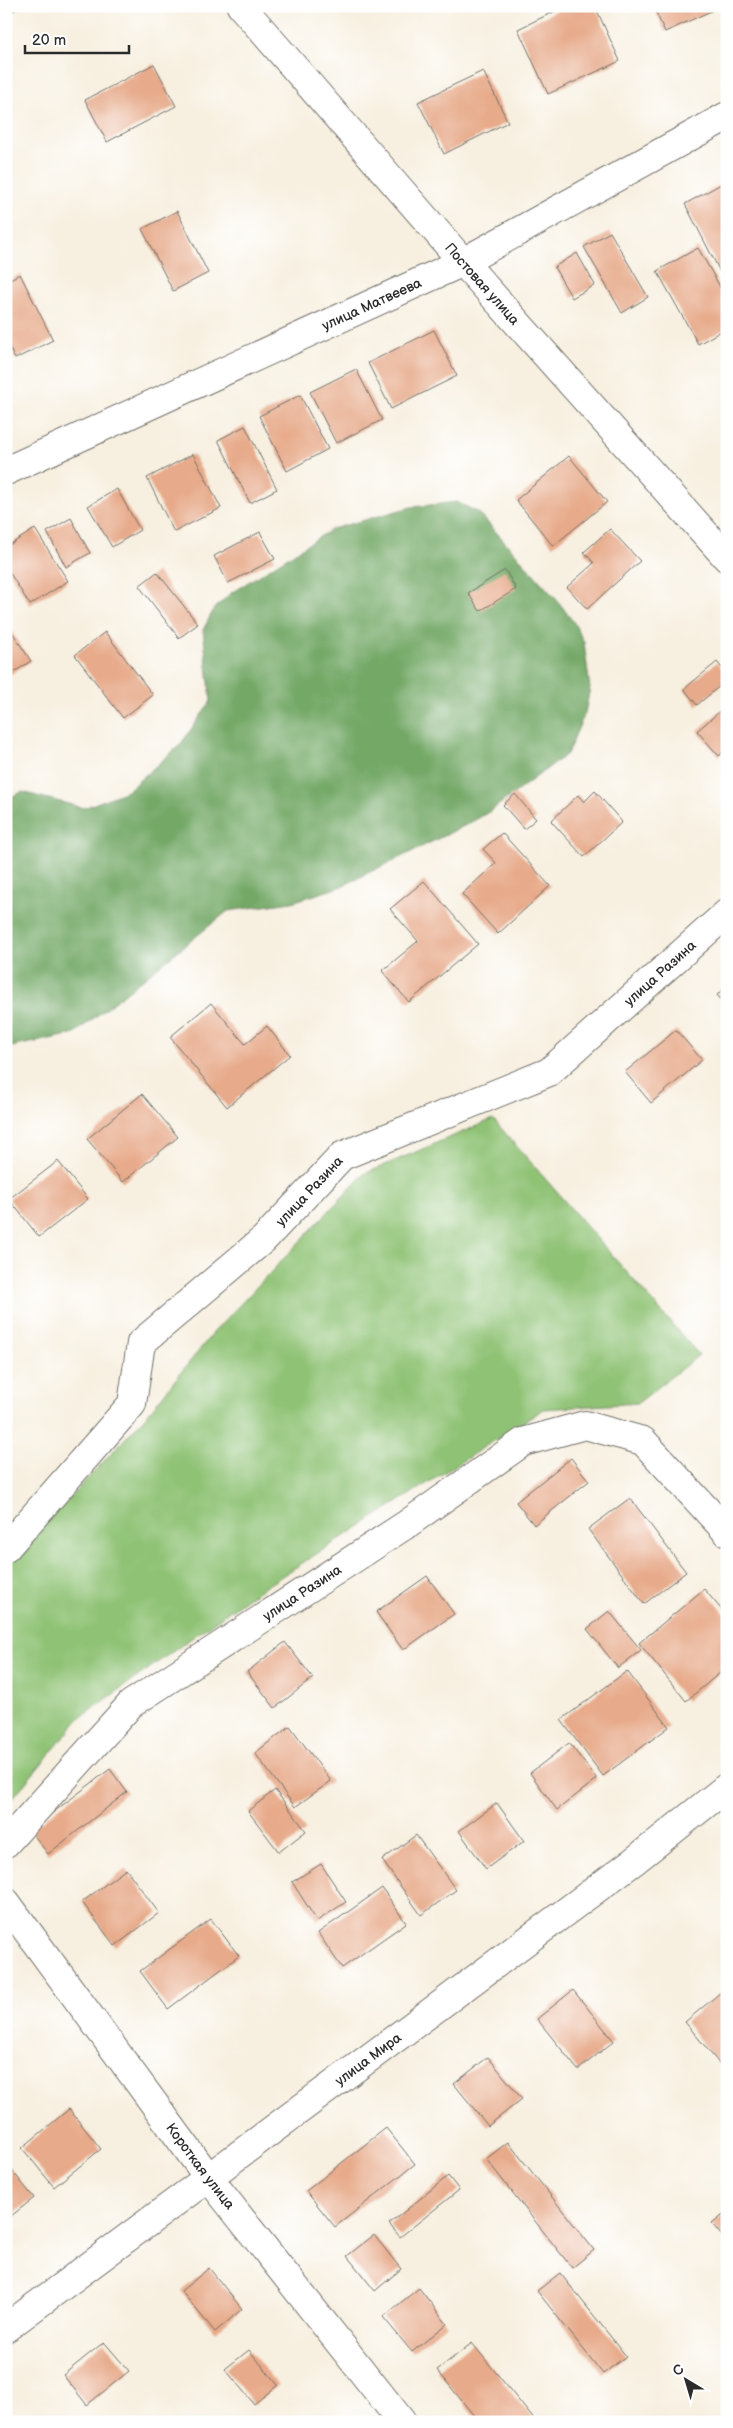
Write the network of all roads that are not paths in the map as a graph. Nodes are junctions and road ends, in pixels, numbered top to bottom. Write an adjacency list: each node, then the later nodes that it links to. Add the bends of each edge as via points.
1 (241, 6): 3 (street, Постовая улица)
2 (727, 116): 3 (street, улица Матвеева)
3 (463, 262): 4 (street, улица Матвеева); 5 (street, Постовая улица)
4 (6, 471)
5 (727, 558)
6 (727, 913): 8 (street, улица Разина, via 549,1072 342,1156 264,1239 141,1343 132,1404)
7 (727, 1532): 10 (street, улица Разина, via 643,1440 585,1425 523,1442 407,1524 131,1704)
8 (6, 1548)
9 (727, 1787): 12 (street, улица Мира, via 634,1862)
10 (6, 1843)
11 (6, 1902): 12 (street, Короткая улица)
12 (208, 2176): 13 (street, улица Мира); 14 (street, Короткая улица)
13 (6, 2328)
14 (402, 2422)

